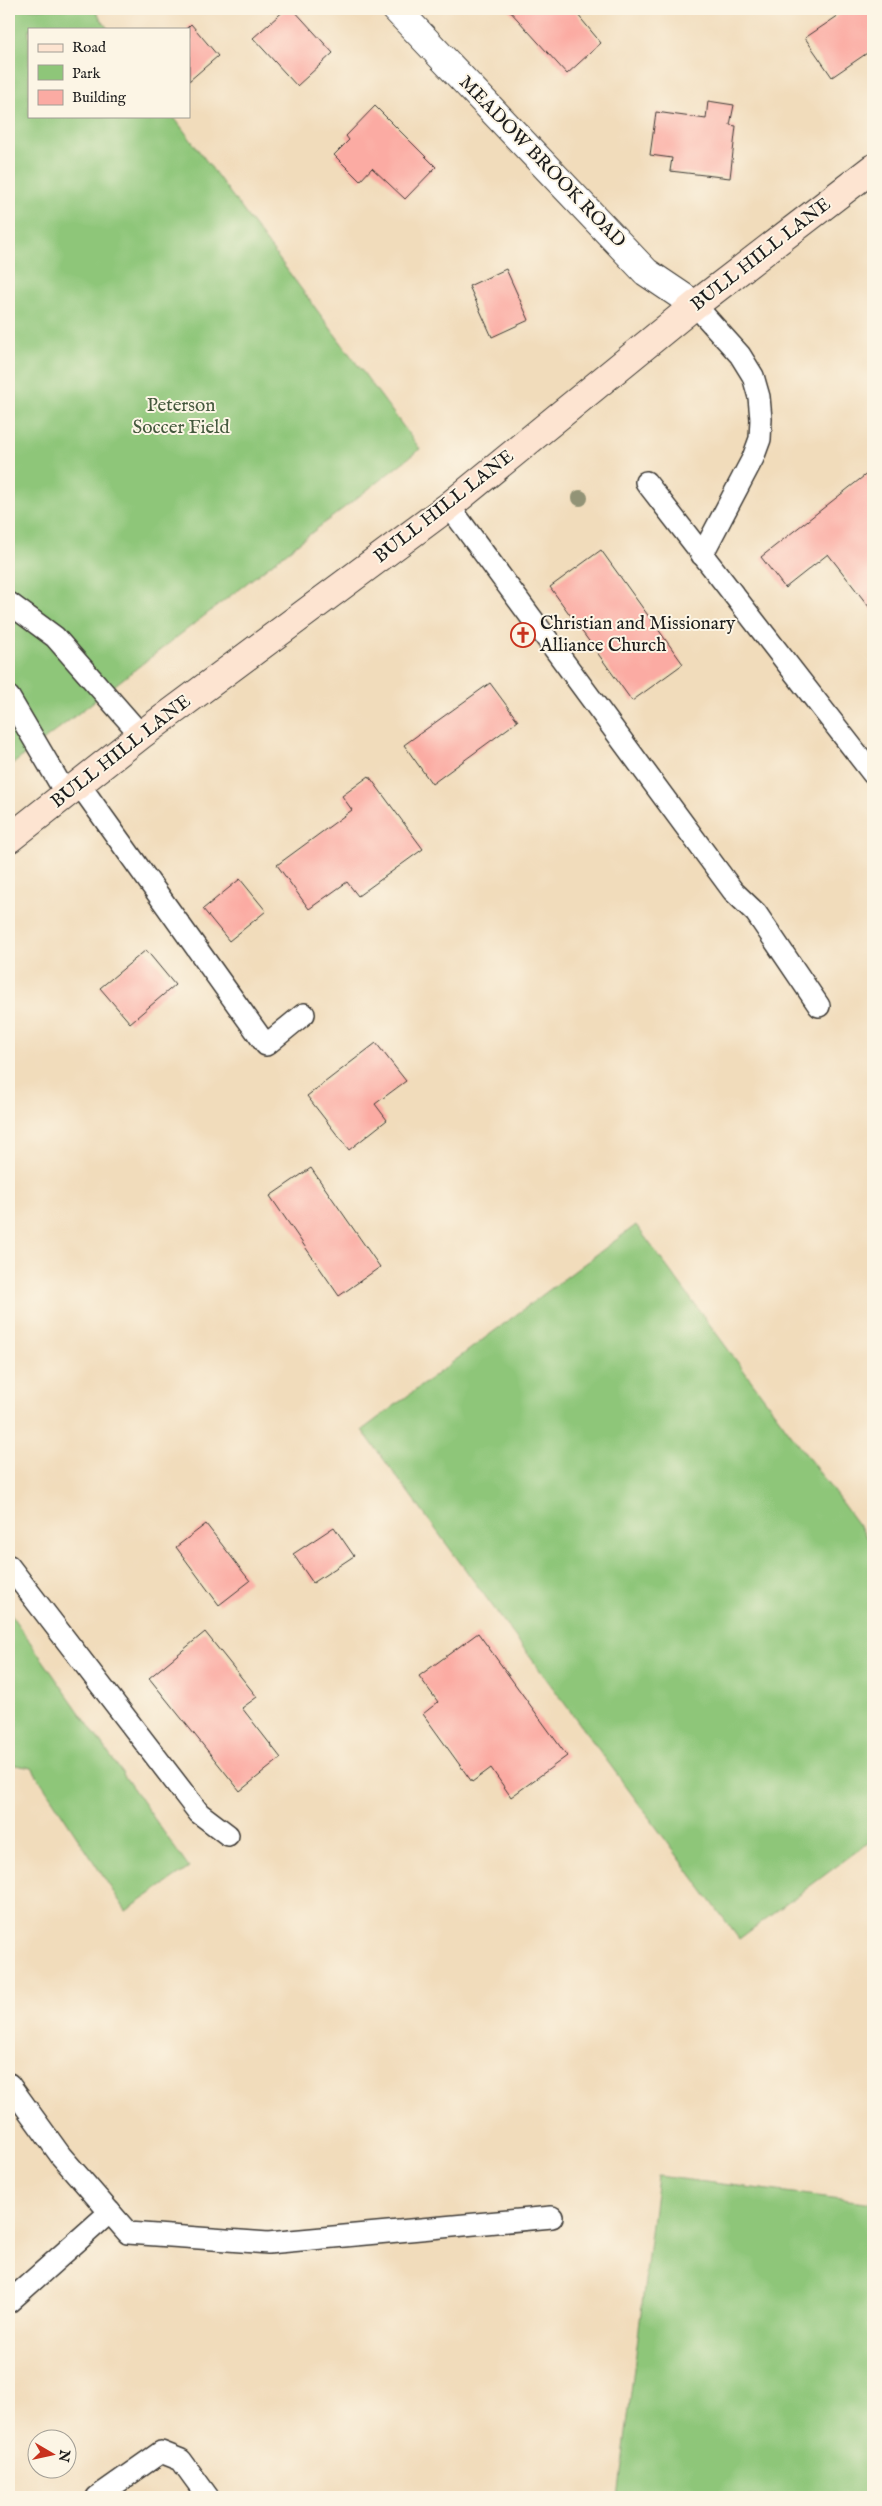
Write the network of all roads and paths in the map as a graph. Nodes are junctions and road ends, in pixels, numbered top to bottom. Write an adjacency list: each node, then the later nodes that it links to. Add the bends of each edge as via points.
1 (396, 9): 3 (street, MEADOW BROOK ROAD, via 646,272)
2 (873, 168): 3 (main road, BULL HILL LANE)
3 (695, 305): 5 (main road, BULL HILL LANE); 6 (lane, via 740,356 753,376 761,419 760,439 753,458)
4 (646, 482): 6 (lane)
5 (449, 506): 9 (main road, BULL HILL LANE); 13 (lane, via 733,890 756,913)
6 (702, 555): 10 (lane)
7 (9, 603): 9 (lane, via 55,636)
8 (9, 697): 11 (lane)
9 (141, 735): 11 (main road, BULL HILL LANE)
10 (873, 774)
11 (73, 789): 12 (main road, BULL HILL LANE); 14 (lane, via 266,1045)
12 (9, 839)
13 (819, 1006)
14 (304, 1014)
15 (9, 1566): 16 (lane, via 199,1813)
16 (228, 1835)
17 (9, 2084): 18 (lane, via 61,2156)
18 (110, 2212): 19 (lane, via 128,2233 268,2243); 20 (lane)
19 (552, 2217)
20 (9, 2302)
21 (97, 2497): 22 (lane, via 161,2452 181,2460)
22 (208, 2497)

